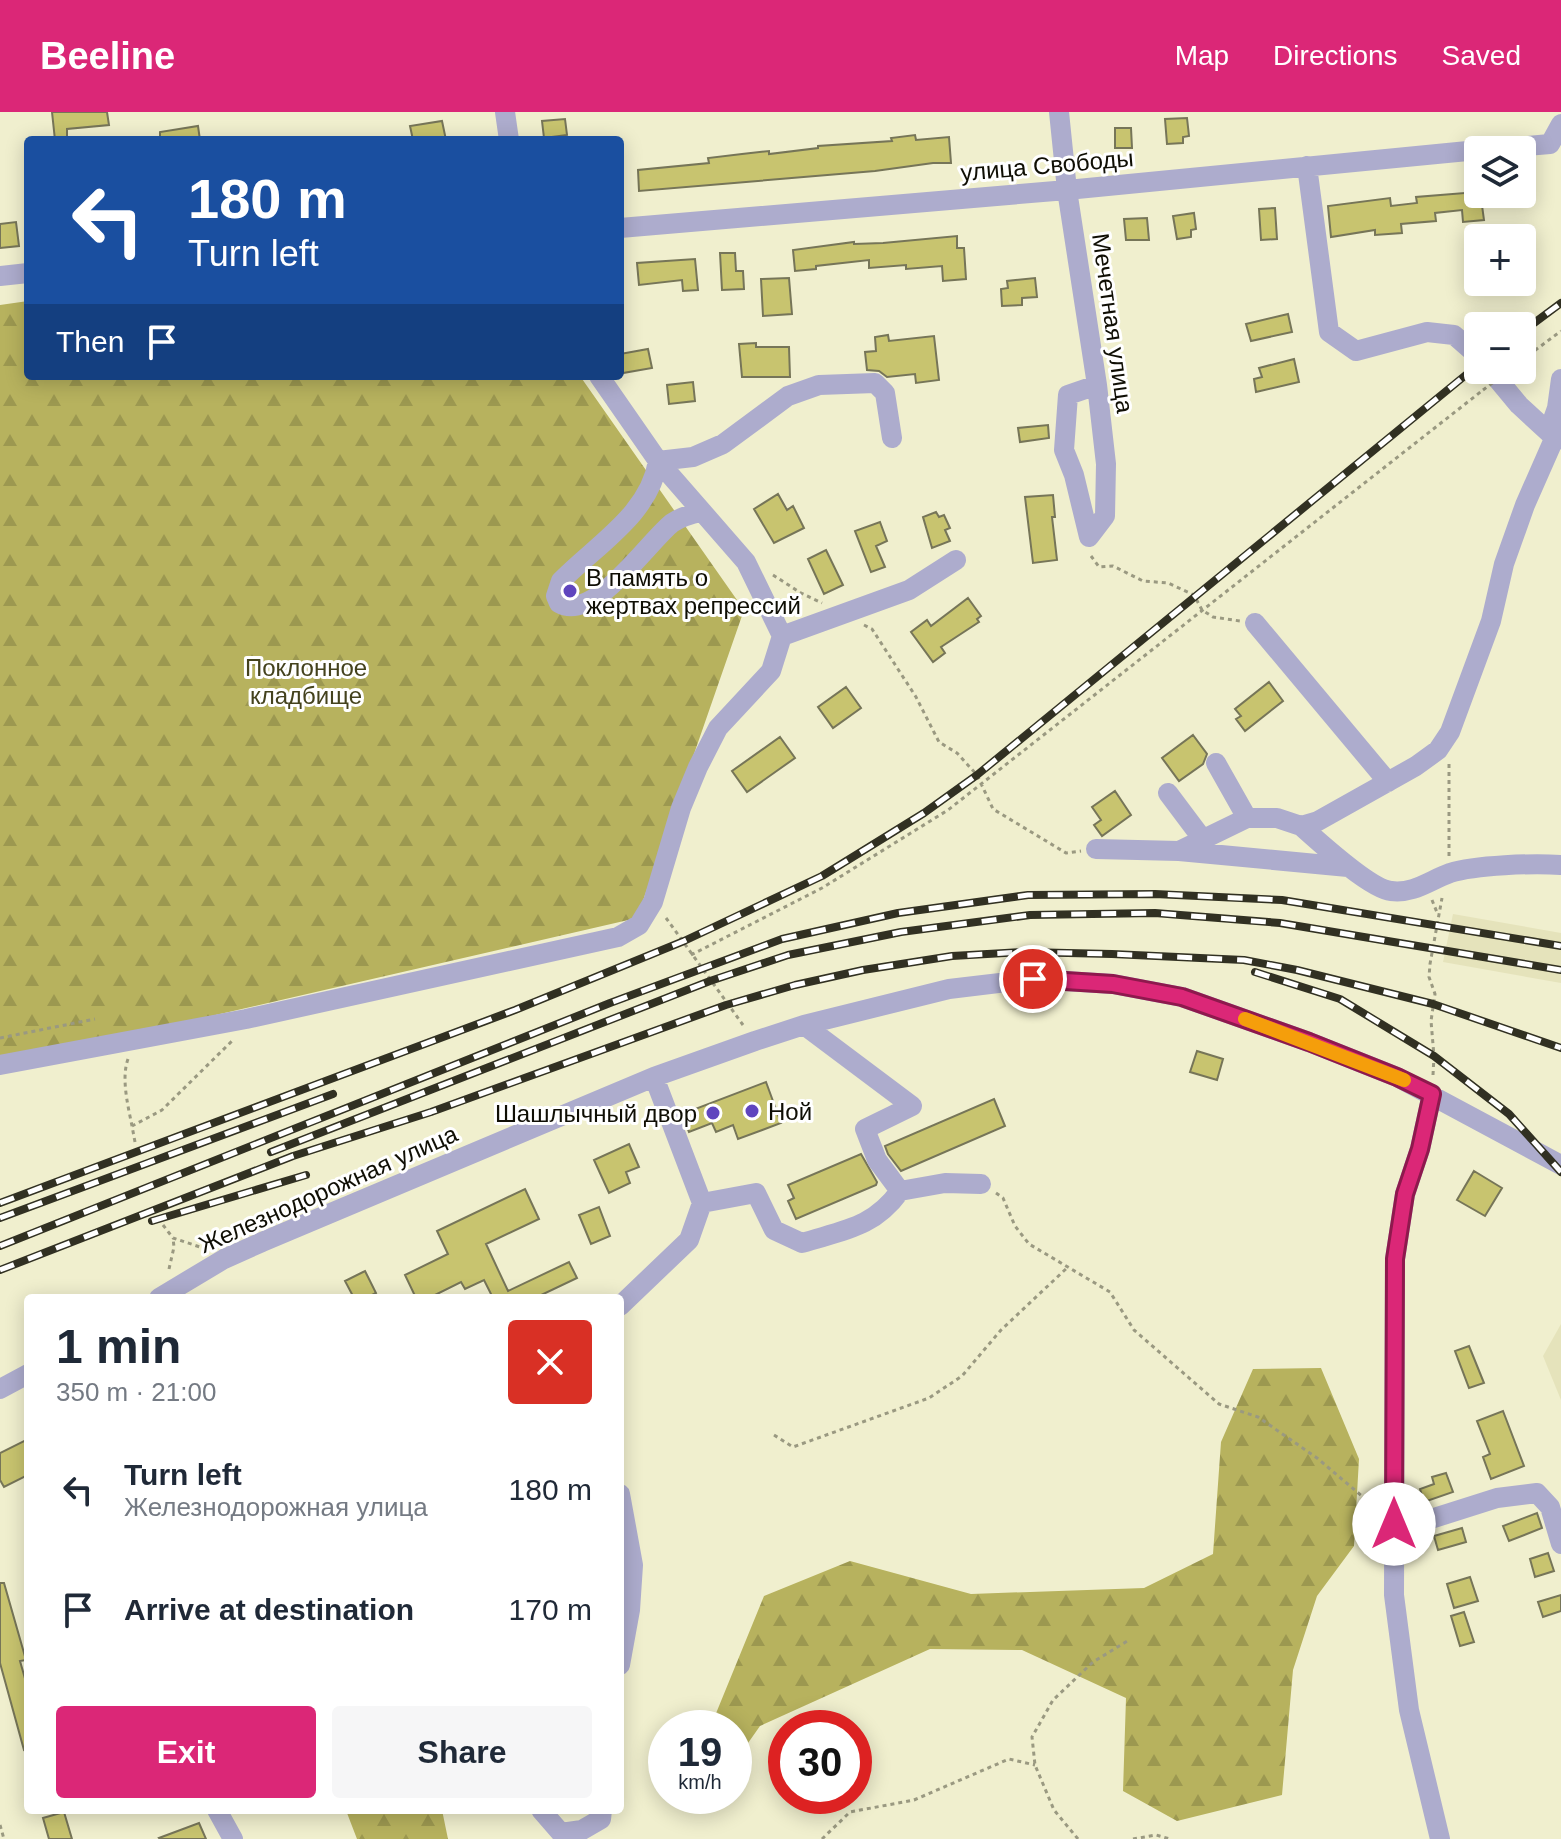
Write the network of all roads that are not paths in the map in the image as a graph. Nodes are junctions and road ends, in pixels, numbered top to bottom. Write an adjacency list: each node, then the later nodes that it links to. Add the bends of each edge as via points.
1 (505, 112): 4 (street)
2 (1059, 112): 8 (street, Мечетная улица)
3 (1561, 124): 5 (street, улица Свободы, via 1550,144)
4 (508, 136)
5 (1536, 145)
6 (1464, 151): 7 (street, улица Свободы)
7 (1307, 166): 8 (street, улица Свободы); 12 (street, via 1329,332 1356,351 1427,332 1454,335)
8 (1067, 190): 9 (street, улица Свободы); 16 (street, Мечетная улица)
9 (624, 228)
10 (24, 273): 11 (street)
11 (0, 276)
12 (1464, 344)
13 (1561, 379): 18 (street, via 1552,422)
14 (602, 380): 19 (street)
15 (1504, 384): 18 (street)
16 (1097, 385): 20 (street, Мечетная улица); 21 (street, via 1068,395 1064,450)
17 (892, 438): 19 (street, via 885,393 875,383 819,385 788,396 723,444 693,457)
18 (1558, 440): 27 (street, via 1525,505 1491,621 1450,732 1438,750)
19 (658, 461): 22 (street); 22 (street, via 641,505 561,581 559,603 577,607 593,599 674,522)
20 (1106, 464): 21 (street); 21 (street, Мечетная улица, via 1105,516 1089,537)
21 (1074, 475)
22 (701, 512): 25 (street, via 746,562)
23 (956, 560): 25 (street, via 909,590)
24 (1255, 623): 27 (street)
25 (782, 636): 37 (street, via 771,671 718,728 698,767 653,902 639,925 618,937 246,1019)
26 (1216, 763): 29 (street)
27 (1388, 782): 30 (street)
28 (1168, 793): 31 (street)
29 (1247, 818): 30 (street, via 1277,818); 31 (street)
30 (1301, 826): 35 (street)
31 (1204, 841): 33 (street)
32 (1096, 849): 33 (street)
33 (1179, 851): 35 (street)
34 (1561, 865): 35 (street, via 1451,872 1414,890 1389,891)
35 (1348, 867)
36 (804, 1025): 38 (street, Железнодорожная улица); 39 (street, Железнодорожная улица, via 949,989 1033,979 1113,984 1182,997); 42 (street, via 912,1106 865,1129 877,1160)
37 (0, 1065)
38 (654, 1077): 43 (street); 44 (street, Железнодорожная улица, via 224,1259)
39 (1432, 1094): 40 (street, Железнодорожная улица); 49 (street, via 1405,1194 1395,1259)
40 (1561, 1165)
41 (981, 1184): 42 (street, via 945,1183)
42 (900, 1191): 43 (street, via 886,1210 863,1224 802,1243 774,1230 756,1193)
43 (702, 1203): 45 (street, via 689,1240)
44 (165, 1294)
45 (624, 1302)
46 (24, 1376): 47 (street)
47 (0, 1389)
48 (624, 1516): 51 (street, via 633,1565)
49 (1394, 1524): 50 (street, via 1415,1524 1497,1498 1537,1493 1550,1507); 56 (street, via 1394,1595 1409,1710)
50 (1561, 1544)
51 (624, 1643)
52 (219, 1814): 55 (street)
53 (544, 1814): 54 (street, via 561,1833 582,1830)
54 (602, 1814)
55 (233, 1839)
56 (1440, 1839)

